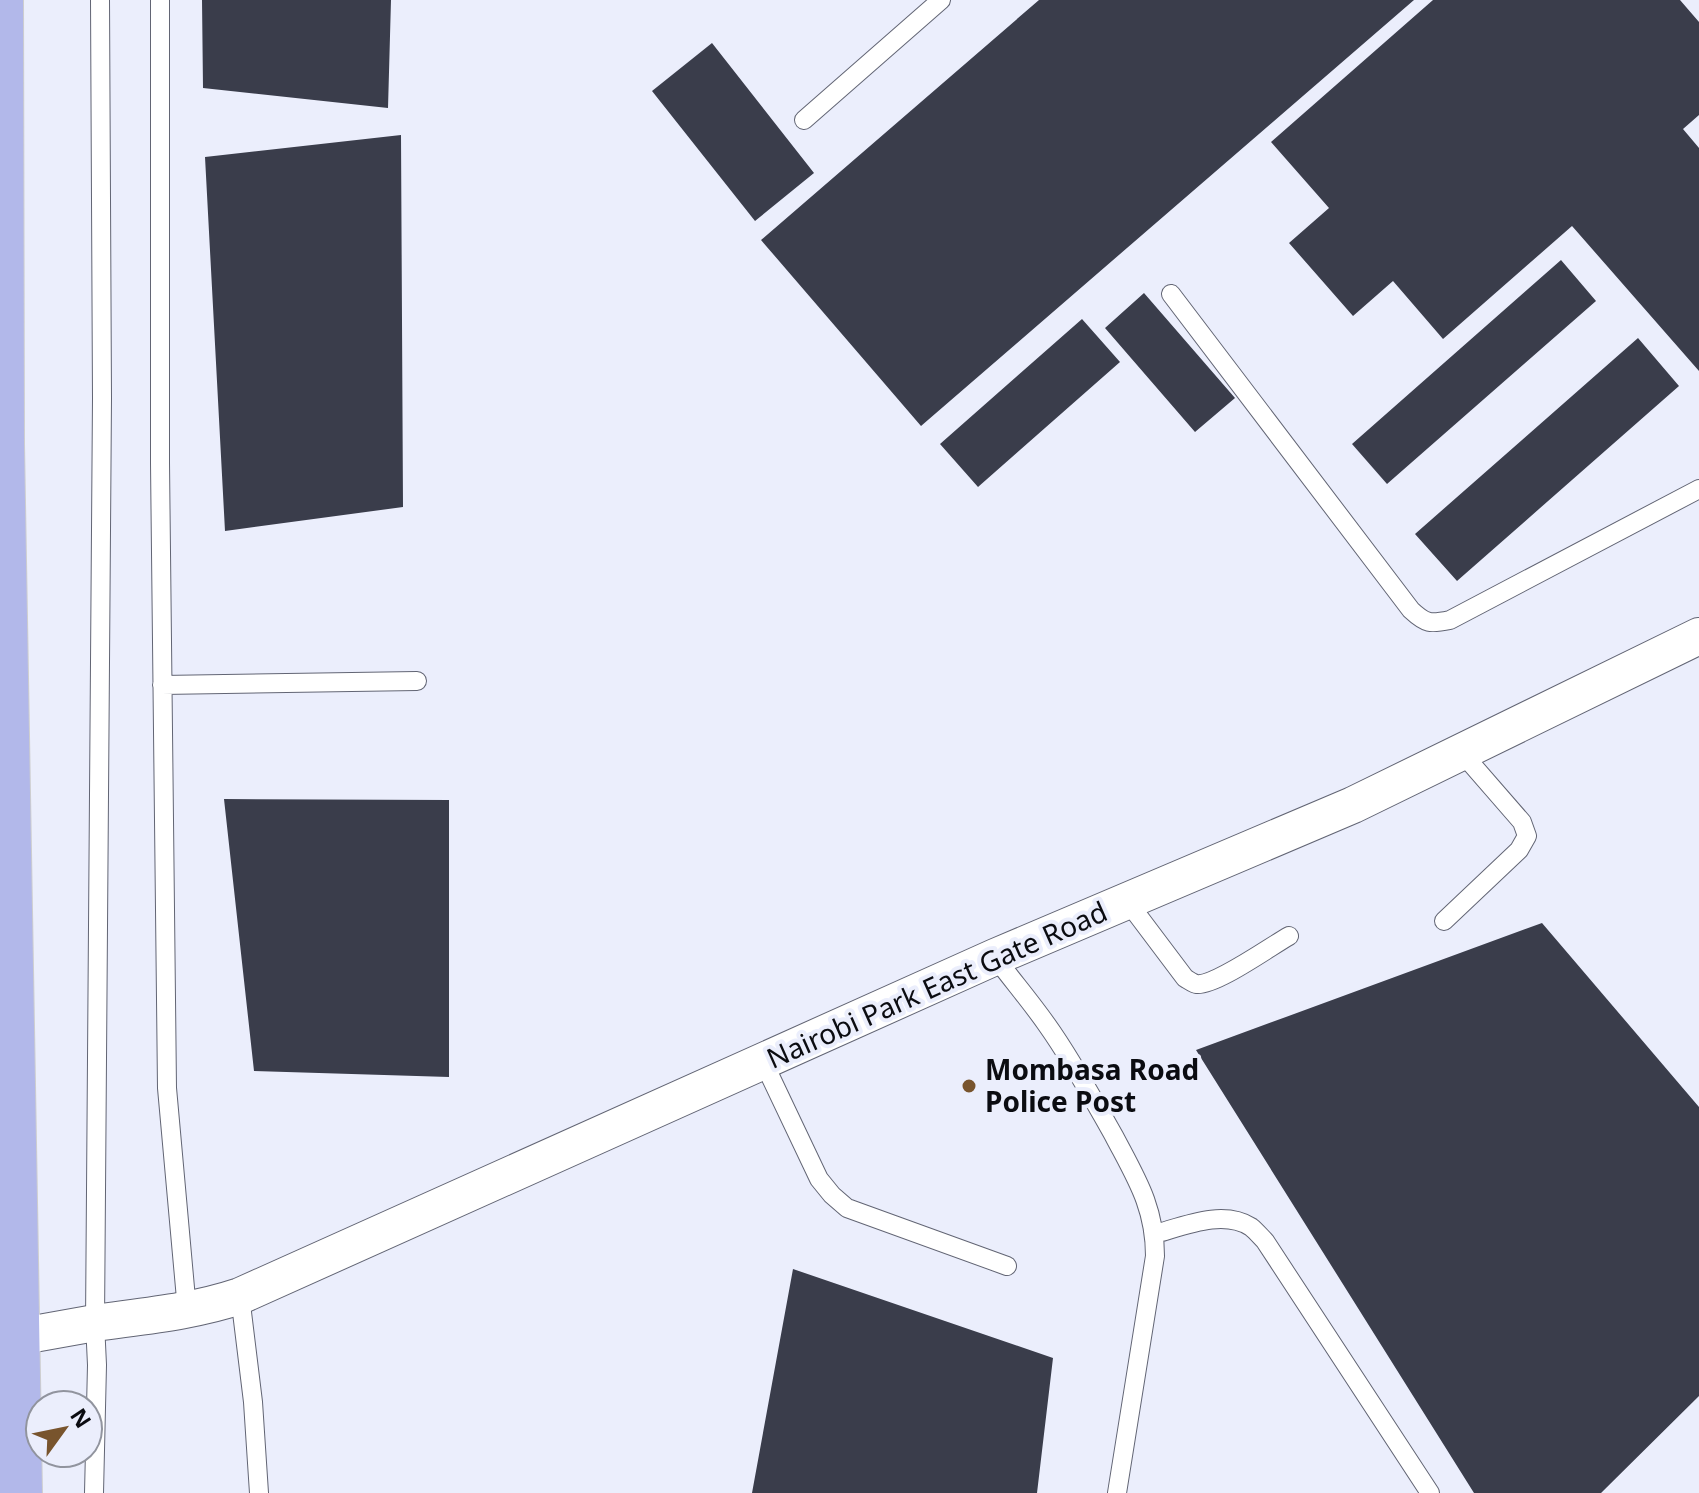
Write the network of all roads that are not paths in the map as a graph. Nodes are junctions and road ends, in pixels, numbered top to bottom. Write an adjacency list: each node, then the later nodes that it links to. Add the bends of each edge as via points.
1 (1, 0): 23 (main road, via 2,444)
2 (100, 0): 21 (lane)
3 (160, 0): 10 (lane)
4 (941, 0): 5 (lane)
5 (804, 120)
6 (1171, 294): 7 (lane, via 1422,620 1450,620)
7 (1699, 489)
8 (1699, 636): 11 (street, Nairobi Park East Gate Road)
9 (417, 681): 10 (lane)
10 (162, 685): 20 (lane, via 167,1088)
11 (1462, 753): 12 (street, Nairobi Park East Gate Road); 13 (lane, via 1522,822 1527,836 1519,850)
12 (1127, 901): 14 (lane, via 1195,984 1221,977); 15 (street, Nairobi Park East Gate Road)
13 (1444, 921)
14 (1289, 936)
15 (995, 957): 16 (street, Nairobi Park East Gate Road); 17 (lane, via 1095,1101 1145,1196)
16 (763, 1061): 18 (lane, via 819,1179 847,1208); 19 (street, Nairobi Park East Gate Road)
17 (1155, 1234): 26 (lane); 27 (lane, via 1229,1219 1250,1227 1265,1241)
18 (1007, 1266)
19 (240, 1296): 20 (street, Nairobi Park East Gate Road); 25 (lane)
20 (177, 1312): 21 (street, Nairobi Park East Gate Road)
21 (95, 1323): 22 (street, Nairobi Park East Gate Road); 24 (lane)
22 (28, 1335)
23 (20, 1493)
24 (94, 1493)
25 (259, 1493)
26 (1117, 1493)
27 (1430, 1493)

